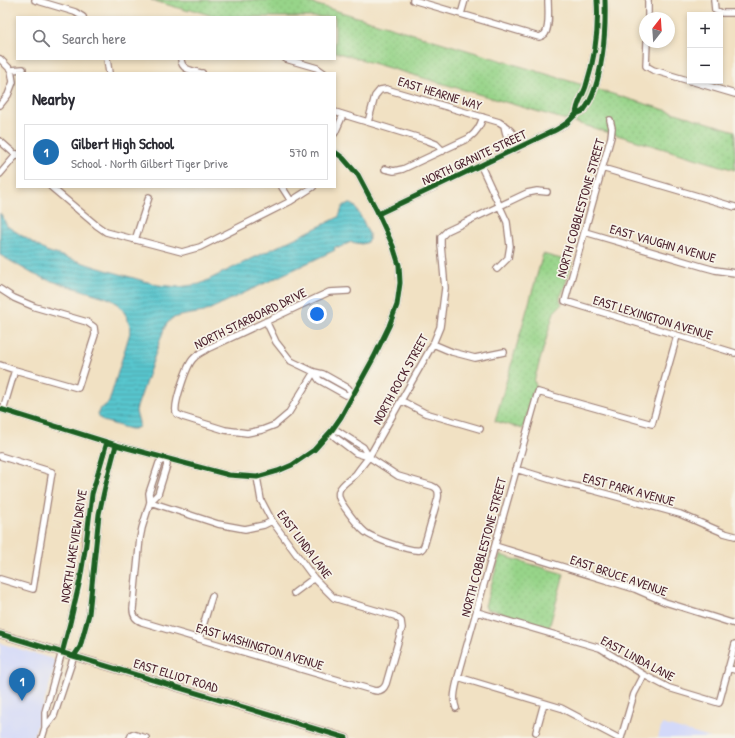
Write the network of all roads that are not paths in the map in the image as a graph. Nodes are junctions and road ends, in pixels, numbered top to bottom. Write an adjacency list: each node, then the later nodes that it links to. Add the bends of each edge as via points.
1 (35, 0): 12 (street)
2 (413, 0): 11 (street)
3 (465, 0): 11 (street)
4 (548, 0): 11 (street, via 548,28 544,35 539,37)
5 (597, 0): 28 (street, via 593,59)
6 (605, 0): 28 (street, NORTH GRANITE STREET, via 604,44 599,70 594,89 584,109)
7 (648, 0): 9 (street)
8 (714, 0): 10 (street, via 715,10)
9 (648, 12)
10 (735, 13)
11 (461, 14)
12 (81, 16)
13 (647, 48): 23 (street, via 646,66)
14 (0, 59): 19 (street)
15 (107, 60): 20 (street)
16 (181, 60): 21 (street, via 183,66)
17 (289, 60): 22 (street)
18 (24, 69): 19 (street)
19 (11, 70): 26 (street, via 13,82 8,95)
20 (109, 72)
21 (199, 72)
22 (323, 72)
23 (687, 80)
24 (701, 84): 25 (street)
25 (735, 94)
26 (0, 105)
27 (336, 114): 29 (street)
28 (576, 114): 35 (street, NORTH GRANITE STREET, via 557,130)
29 (342, 115): 32 (street); 33 (street)
30 (483, 117): 32 (street, EAST HEARNE WAY, via 383,89 376,94); 35 (street, EAST HEARNE WAY, via 499,122 512,131); 36 (street, via 479,129 473,135)
31 (610, 120): 41 (street, NORTH COBBLESTONE STREET, via 612,134)
32 (368, 122): 36 (street, via 426,140 436,144)
33 (336, 130)
34 (0, 141): 38 (street)
35 (517, 149): 40 (street, NORTH GRANITE STREET)
36 (442, 151): 42 (street, via 403,169)
37 (336, 153): 52 (street, via 358,175)
38 (16, 154)
39 (16, 156): 43 (street)
40 (481, 166): 50 (street); 52 (street, NORTH GRANITE STREET)
41 (602, 168): 51 (street); 53 (street, NORTH COBBLESTONE STREET)
42 (385, 169)
43 (0, 174)
44 (52, 188): 54 (street, via 106,232)
45 (283, 188): 49 (street)
46 (312, 188): 49 (street)
47 (547, 192): 50 (street, via 532,192)
48 (149, 197): 54 (street)
49 (291, 201): 54 (street, via 200,247 182,252)
50 (500, 206): 55 (street, via 507,222 510,246 508,258); 62 (street, NORTH ROCK STREET, via 446,231 441,237 445,288 440,327)
51 (735, 207)
52 (378, 214): 68 (street, via 393,246 399,265 400,283 397,304 389,326)
53 (585, 232): 56 (street, EAST VAUGHN AVENUE, via 704,267); 59 (street, NORTH COBBLESTONE STREET)
54 (135, 240)
55 (496, 269)
56 (735, 273)
57 (0, 289): 66 (street, via 35,307 87,322 94,327 95,335 78,388)
58 (348, 291): 60 (street, NORTH STARBOARD DRIVE, via 329,292)
59 (565, 301): 61 (street, EAST LEXINGTON AVENUE)
60 (266, 321): 67 (street, via 276,342 291,361); 67 (street, NORTH STARBOARD DRIVE, via 192,358 175,407 177,414 225,430 248,433 262,430 275,425 288,414)
61 (677, 336): 64 (street, EAST LEXINGTON AVENUE); 78 (street, NORTH COBBLESTONE STREET, via 652,424 538,392)
62 (433, 344): 63 (street, via 474,358); 69 (street, NORTH ROCK STREET)
63 (504, 352)
64 (735, 353)
65 (0, 365): 66 (street)
66 (15, 370): 70 (street)
67 (314, 372): 68 (street, via 323,374 348,388)
68 (353, 394): 72 (street)
69 (402, 401): 71 (street, via 426,413); 76 (street, NORTH ROCK STREET)
70 (2, 409): 73 (street)
71 (480, 428)
72 (332, 430): 76 (street, via 335,438); 79 (street, via 301,460)
73 (106, 442): 74 (street); 93 (street, NORTH LAKEVIEW DRIVE, via 92,494 80,580)
74 (115, 445): 77 (street); 94 (street, NORTH LAKEVIEW DRIVE, via 99,514 89,614 80,647)
75 (0, 456): 85 (street, via 52,472 33,589)
76 (369, 457): 76 (street, NORTH ROCK STREET, via 398,476 437,489 438,498 426,544 421,550 391,544 369,535 340,500 338,492 341,487)
77 (164, 458): 79 (street, via 229,475); 80 (street, via 159,463 149,493); 80 (street, via 167,465 158,494)
78 (516, 470): 82 (street, EAST PARK AVENUE, via 680,514); 83 (street, NORTH COBBLESTONE STREET)
79 (257, 477): 81 (street, EAST LINDA LANE, via 261,500)
80 (150, 502): 81 (street, via 218,524 245,529); 91 (street, EAST WASHINGTON AVENUE, via 140,538 133,610 135,617 142,622)
81 (272, 521): 84 (street, EAST LINDA LANE)
82 (735, 536)
83 (495, 546): 88 (street, NORTH COBBLESTONE STREET); 89 (street, EAST BRUCE AVENUE, via 635,589 664,602)
84 (314, 578): 86 (street); 99 (street, EAST LINDA LANE, via 334,598 394,616 402,621 386,684)
85 (0, 579)
86 (294, 593)
87 (212, 596): 91 (street)
88 (477, 612): 97 (street, EAST LINDA LANE, via 600,648); 98 (street, NORTH COBBLESTONE STREET)
89 (735, 624)
90 (0, 634): 93 (main road, EAST ELLIOT ROAD)
91 (199, 639): 99 (street, EAST WASHINGTON AVENUE)
92 (735, 644): 95 (street)
93 (62, 653): 94 (main road, EAST ELLIOT ROAD); 102 (street, NORTH LAKEVIEW DRIVE, via 45,712)
94 (74, 656): 102 (street, NORTH LAKEVIEW DRIVE, via 54,716); 107 (main road, EAST ELLIOT ROAD)
95 (728, 668): 96 (street); 97 (street, EAST LINDA LANE, via 719,703 669,688)
96 (735, 670)
97 (644, 675): 108 (street, via 634,694)
98 (458, 677): 100 (street); 101 (street, NORTH COBBLESTONE STREET, via 454,697)
99 (381, 691)
100 (544, 703): 103 (street); 108 (street, via 561,708)
101 (456, 708)
102 (45, 728): 105 (street)
103 (536, 732)
104 (131, 736): 106 (street)
105 (42, 738)
106 (146, 738)
107 (346, 738)
108 (619, 738)

